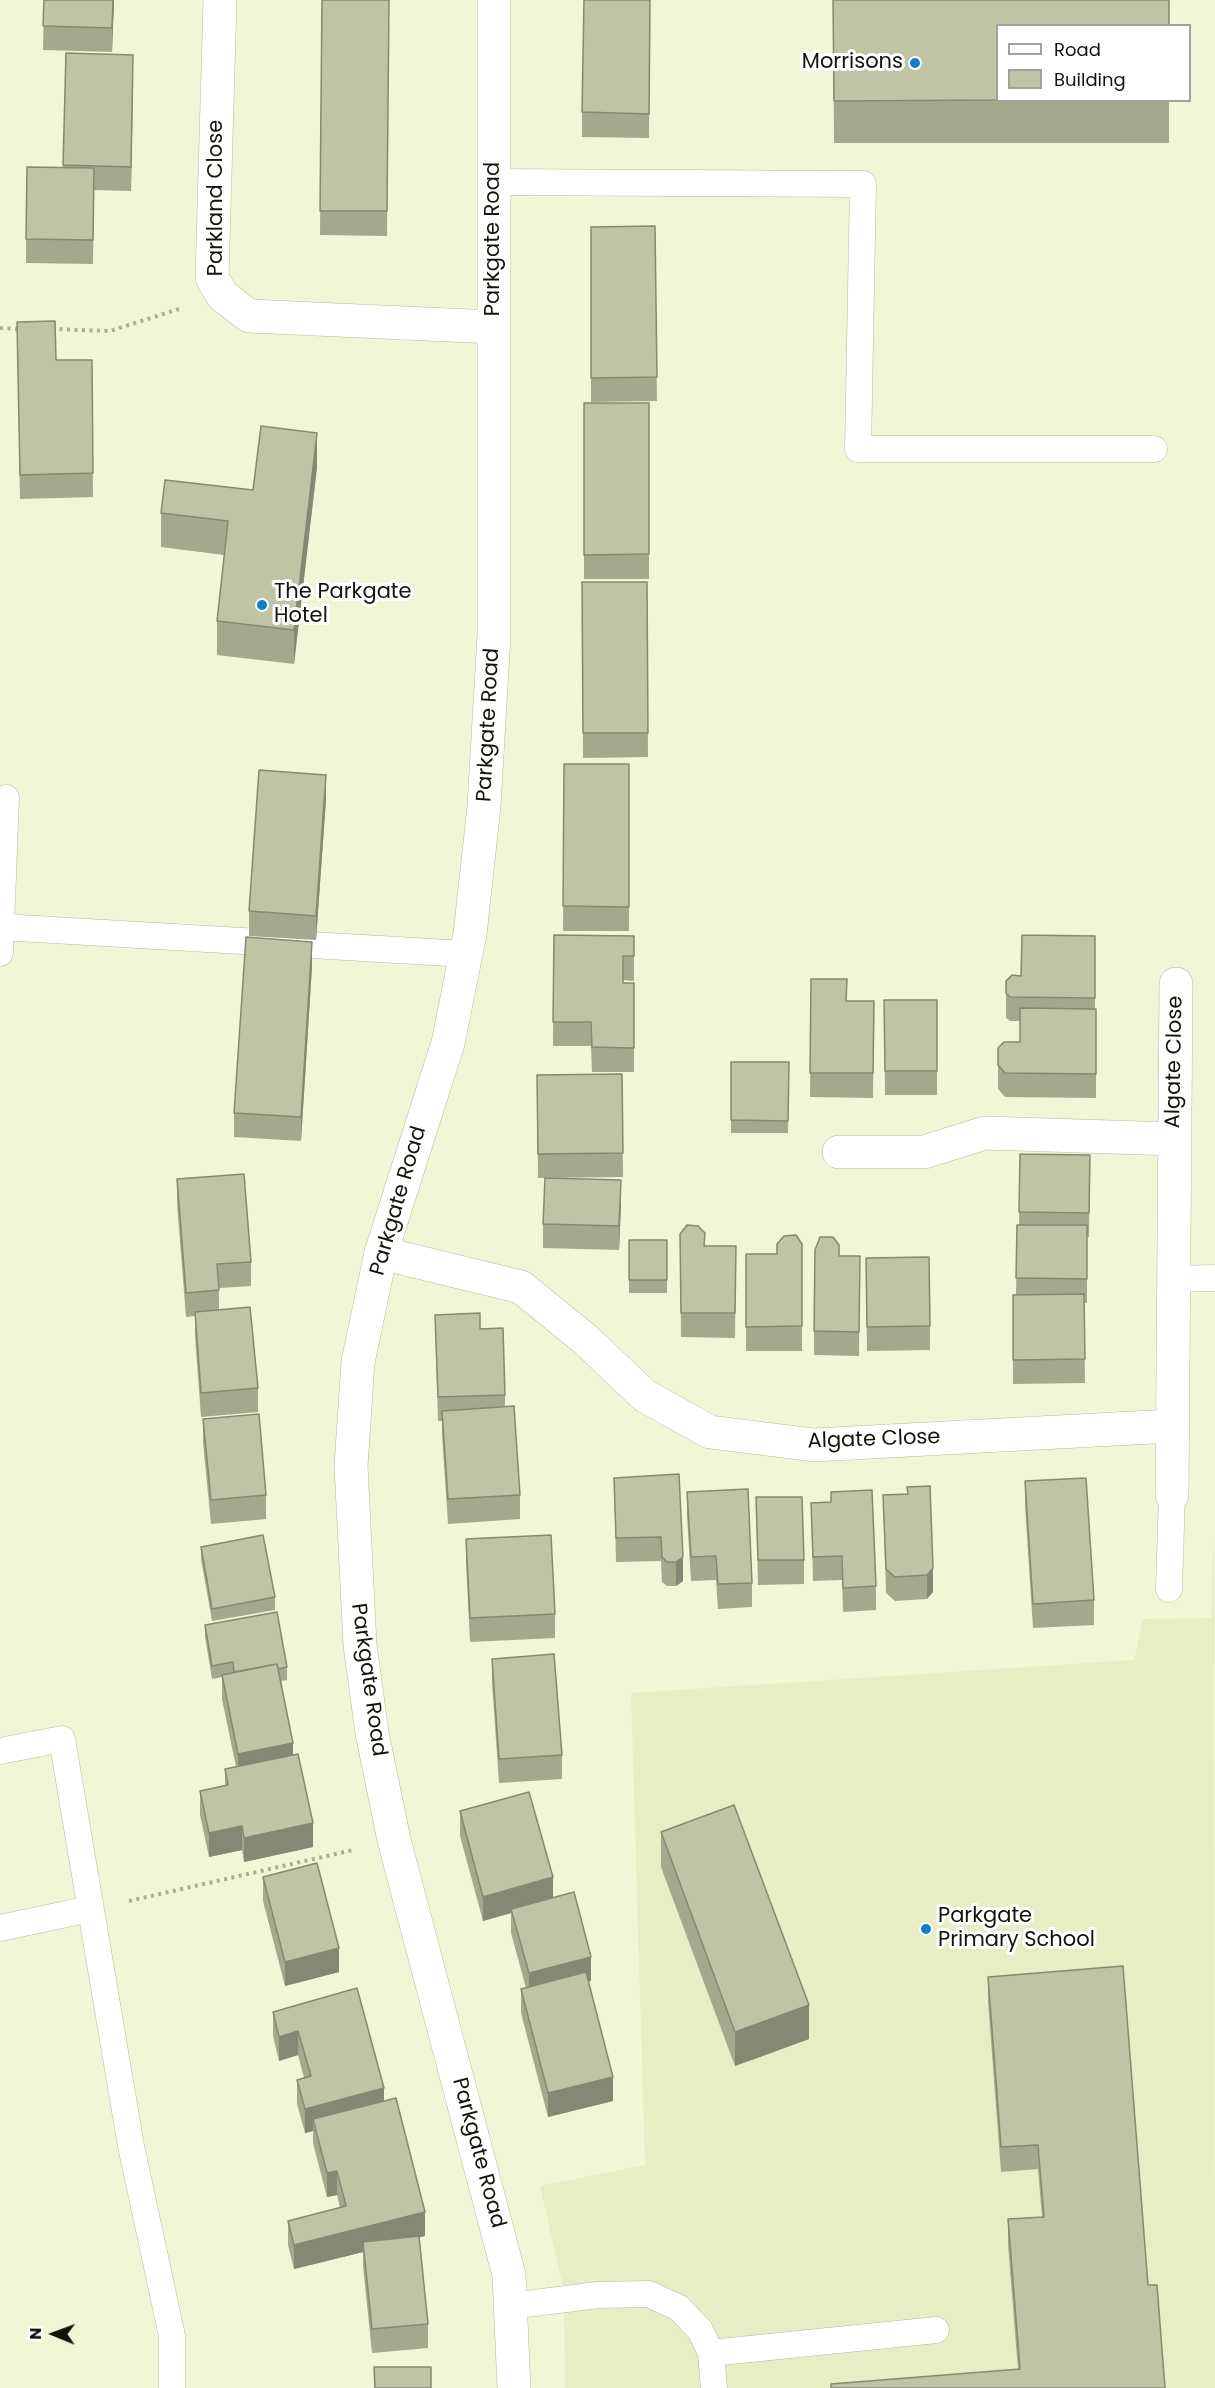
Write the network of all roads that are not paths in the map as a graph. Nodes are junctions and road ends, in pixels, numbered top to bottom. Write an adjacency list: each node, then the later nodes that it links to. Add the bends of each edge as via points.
1 (220, 0): 4 (street, Parkland Close, via 212,278 222,295 249,316)
2 (494, 0): 3 (street, Parkgate Road)
3 (494, 182): 4 (street, Parkgate Road); 5 (lane, via 863,184 858,449)
4 (494, 327): 9 (street, Parkgate Road, via 494,635 484,806)
5 (1154, 449)
6 (6, 798): 7 (lane)
7 (1, 927): 8 (lane); 9 (lane)
8 (0, 953)
9 (466, 954): 13 (street, Parkgate Road, via 448,1043)
10 (1176, 984): 11 (street, Algate Close)
11 (1174, 1139): 12 (street, Algate Close, via 985,1133 924,1152); 15 (street, Algate Close)
12 (838, 1152)
13 (381, 1253): 16 (street, Algate Close, via 521,1287 585,1339 645,1396 710,1432 814,1445); 22 (street, Parkgate Road, via 358,1362 351,1466 360,1645 372,1733 394,1840 503,2246)
14 (1215, 1278): 15 (lane)
15 (1172, 1279): 16 (street, Algate Close)
16 (1171, 1426): 17 (street, Algate Close)
17 (1172, 1495): 18 (lane)
18 (1169, 1589)
19 (0, 1751): 20 (lane, via 62,1739)
20 (90, 1909): 21 (lane); 25 (lane, via 131,2146 172,2336)
21 (0, 1928)
22 (510, 2306): 24 (lane, via 598,2295 648,2294 679,2308 700,2330); 26 (street, Parkgate Road)
23 (936, 2330): 24 (lane)
24 (711, 2353): 27 (lane)
25 (172, 2388)
26 (514, 2388)
27 (714, 2388)

